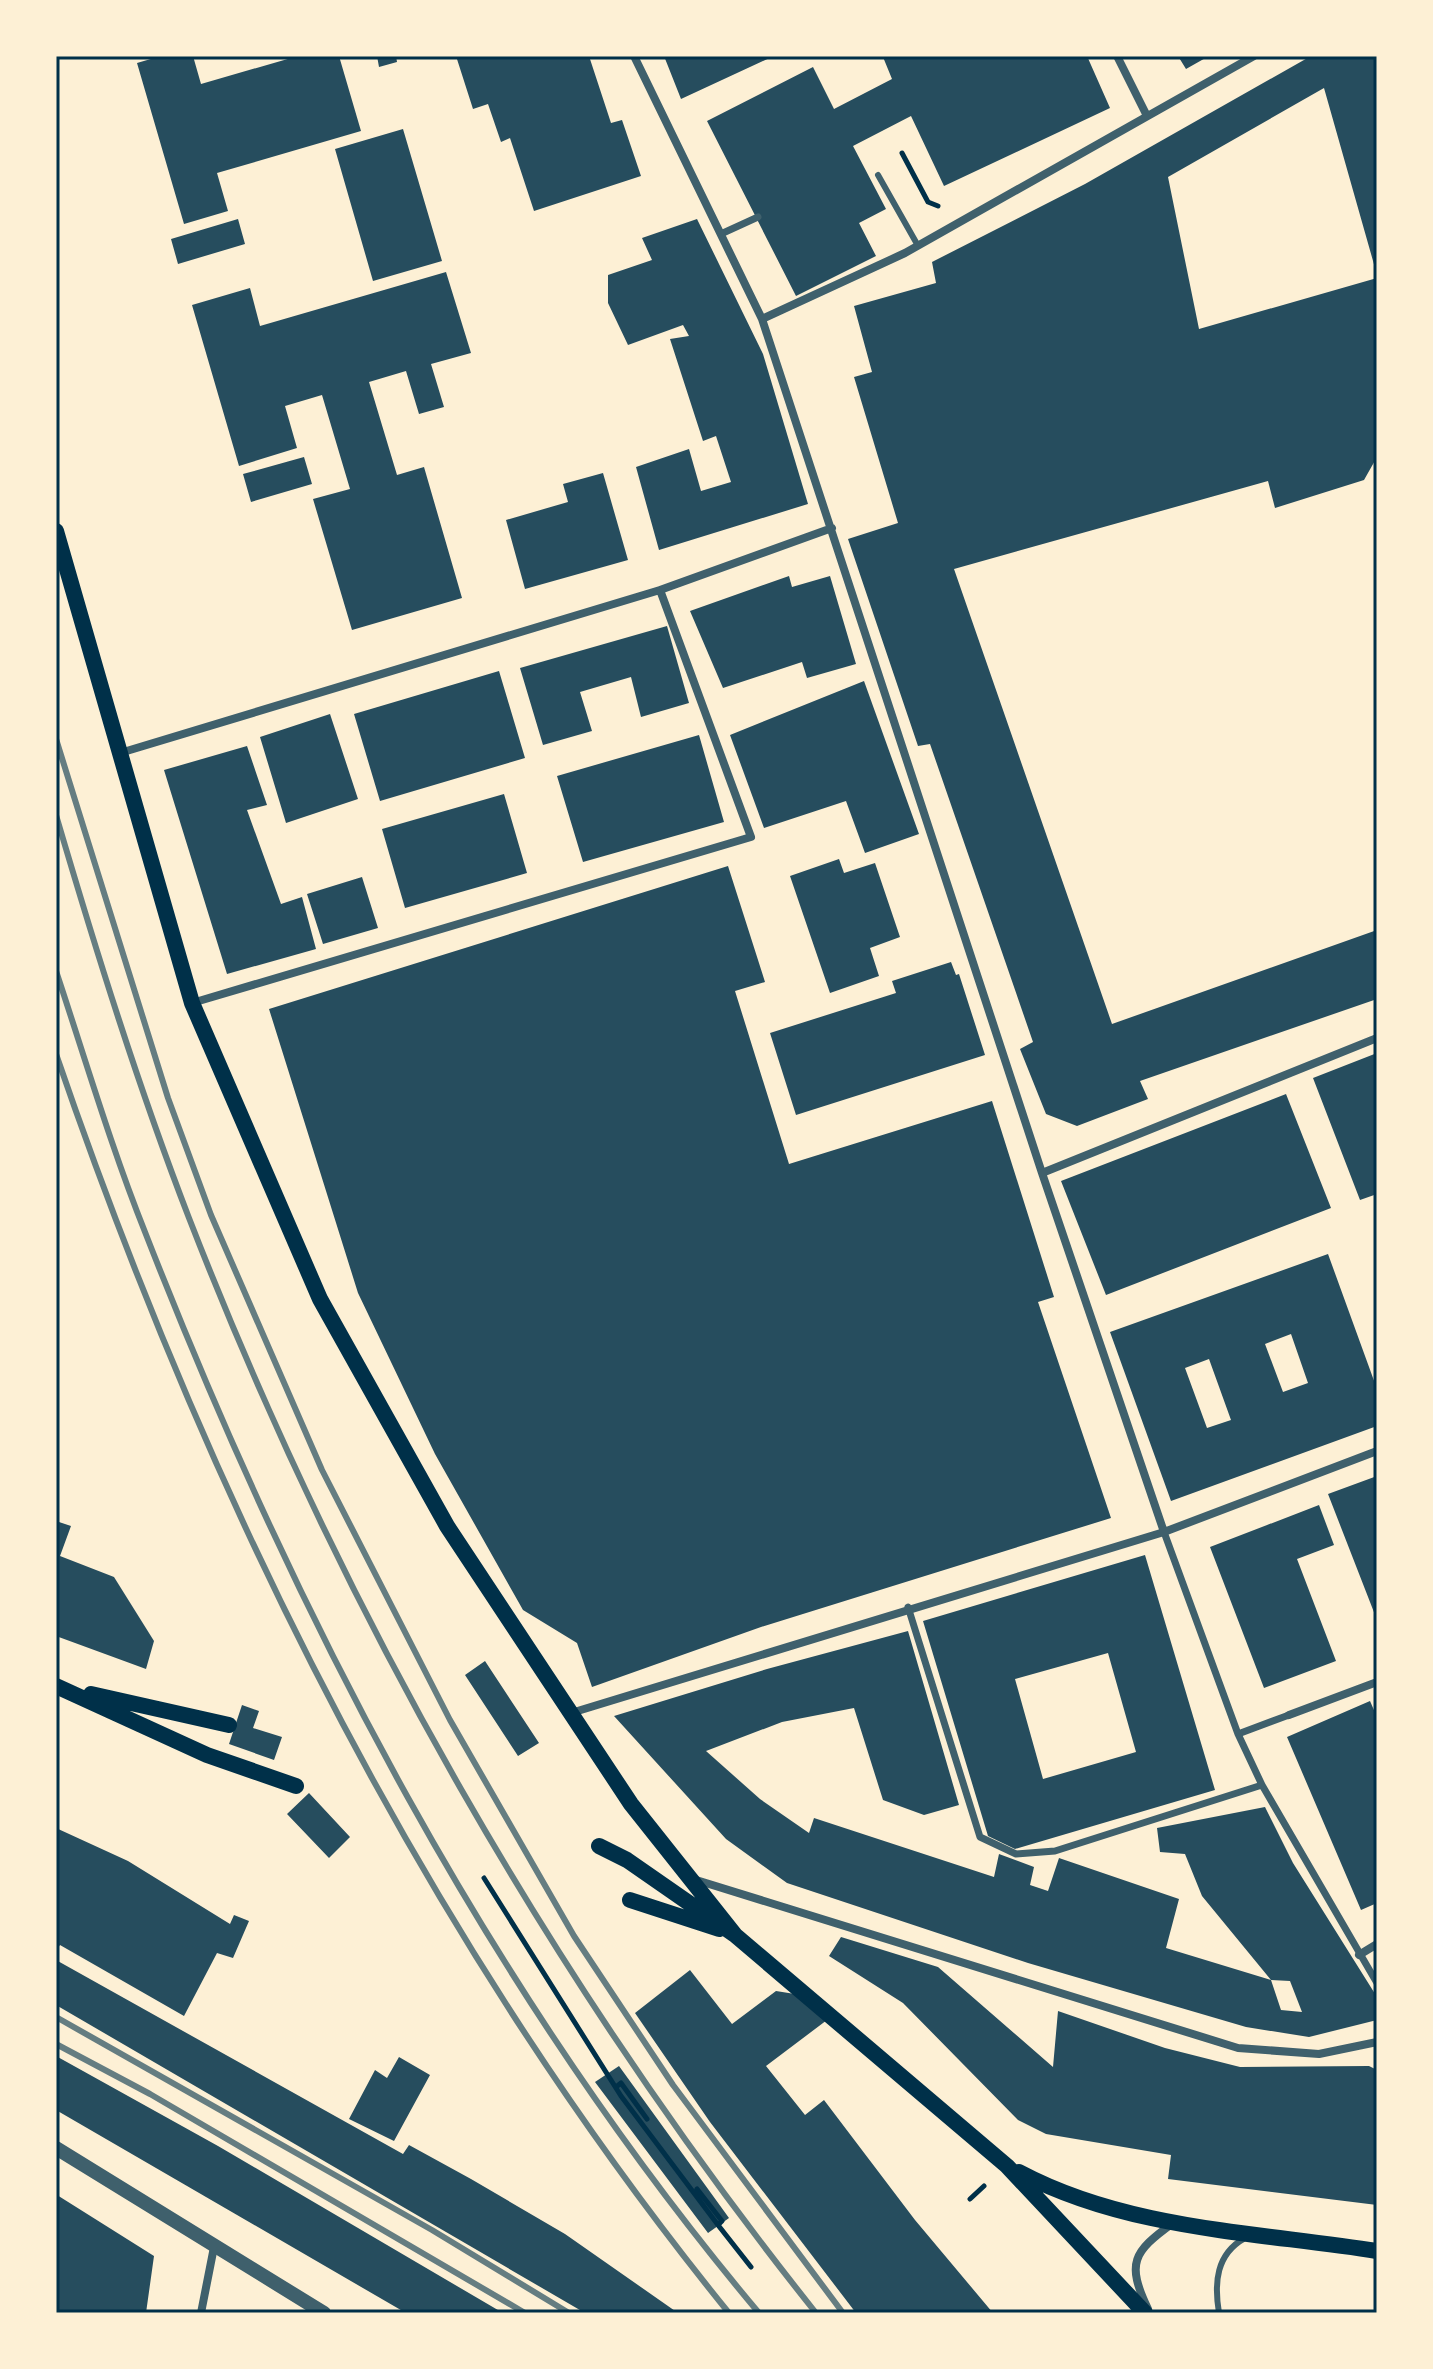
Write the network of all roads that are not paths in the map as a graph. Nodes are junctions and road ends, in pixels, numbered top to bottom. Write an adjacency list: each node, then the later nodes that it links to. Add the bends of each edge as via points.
1 (634, 56): 7 (street)
2 (1117, 56): 4 (street)
3 (1254, 56): 4 (street)
4 (1146, 114): 8 (street)
5 (878, 175): 8 (lane)
6 (758, 217): 7 (street)
7 (723, 233): 9 (street)
8 (917, 244): 9 (street)
9 (762, 319): 10 (street)
10 (832, 528): 12 (street); 16 (street)
11 (56, 531): 13 (main road)
12 (660, 590): 13 (street); 14 (street, via 751,837)
13 (118, 754): 14 (main road)
14 (192, 1003): 22 (main road, via 320,1299 447,1526)
15 (1377, 1038): 16 (street)
16 (1042, 1173): 18 (street)
17 (1377, 1451): 18 (street)
18 (1164, 1532): 19 (street); 25 (street)
19 (908, 1607): 22 (street); 26 (street, via 980,1837 1016,1854 1055,1851)
20 (1377, 1682): 23 (street)
21 (57, 1686): 24 (main road); 27 (main road, via 207,1755)
22 (571, 1713): 29 (main road, via 631,1804)
23 (1289, 1715): 25 (street)
24 (229, 1725)
25 (1238, 1734): 26 (street)
26 (1262, 1785): 33 (street)
27 (296, 1786)
28 (599, 1846): 31 (main road)
29 (688, 1877): 31 (main road); 35 (street, via 1238,2048 1319,2054)
30 (630, 1900): 31 (main road)
31 (735, 1935): 37 (main road)
32 (1377, 1944): 33 (street)
33 (1359, 1955): 34 (street)
34 (1377, 1983)
35 (1377, 2042)
36 (56, 2148): 40 (street)
37 (1007, 2166): 38 (main road, via 1056,2192); 44 (main road)
38 (1174, 2223): 39 (main road); 44 (street, via 1147,2242 1134,2261 1135,2282)
39 (1255, 2232): 41 (main road); 45 (lane, via 1230,2246 1214,2282)
40 (214, 2247): 42 (street); 43 (street)
41 (1376, 2251)
42 (201, 2313)
43 (324, 2313)
44 (1148, 2313)
45 (1219, 2313)

